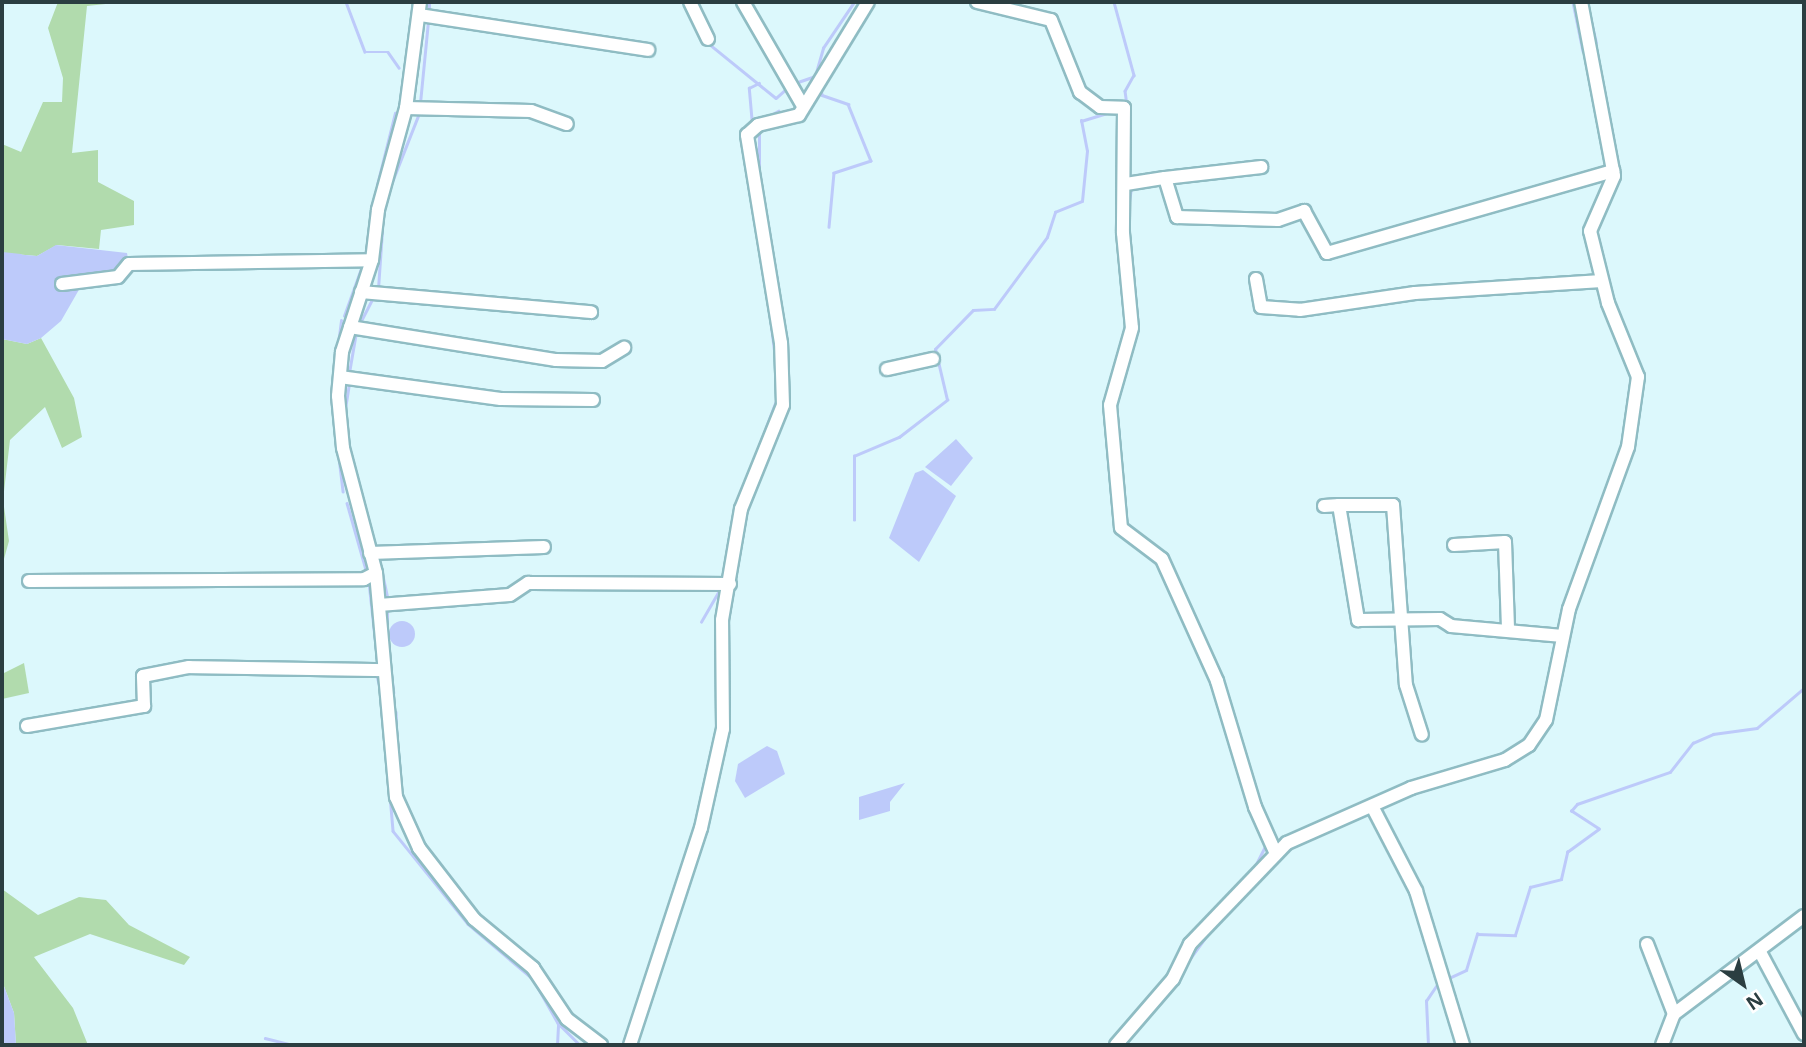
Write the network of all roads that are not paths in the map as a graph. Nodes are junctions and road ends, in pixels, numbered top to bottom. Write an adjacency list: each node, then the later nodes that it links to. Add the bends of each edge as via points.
1 (690, 2): 7 (street)
2 (743, 2): 9 (street)
3 (867, 2): 9 (street)
4 (977, 2): 15 (street, via 1051,20 1080,92 1100,107 1122,107)
5 (1581, 2): 13 (street)
6 (420, 8): 8 (street); 10 (street)
7 (708, 39)
8 (648, 50)
9 (803, 106): 35 (street, via 793,118 758,125 747,135 781,343 783,405 741,509)
10 (406, 108): 11 (street, via 531,111); 16 (street, via 378,210)
11 (567, 124)
12 (1261, 167): 14 (street)
13 (1613, 171): 14 (street, via 1326,253 1304,211 1278,220 1177,218); 18 (street, via 1612,188 1592,215 1590,231)
14 (1166, 178): 15 (street)
15 (1126, 184): 44 (street, via 1132,328 1110,405 1121,528 1162,559 1217,681 1255,807)
16 (372, 260): 19 (street, via 129,264 118,277); 20 (street)
17 (1256, 279): 18 (street, via 1261,307 1300,310 1415,293)
18 (1602, 281): 39 (street, via 1638,377 1628,447)
19 (62, 284)
20 (361, 292): 21 (street); 22 (street)
21 (591, 312)
22 (350, 327): 23 (street, via 556,360 603,361); 26 (street)
23 (624, 348)
24 (933, 359): 25 (street)
25 (887, 369)
26 (340, 377): 27 (street, via 500,399); 32 (street, via 343,448)
27 (593, 400)
28 (1339, 505): 29 (street); 37 (street, via 1358,620); 37 (street, via 1393,505)
29 (1324, 506)
30 (1454, 545): 38 (street, via 1505,542)
31 (544, 547): 32 (street)
32 (370, 553): 33 (street)
33 (376, 573): 34 (street, via 364,579); 36 (street)
34 (29, 581)
35 (730, 584): 36 (street, via 528,583 510,595); 51 (street, via 722,621 723,729 674,922)
36 (379, 605): 40 (street)
37 (1405, 621): 38 (street); 42 (street, via 1406,685)
38 (1508, 626): 39 (street)
39 (1563, 636): 43 (street, via 1549,712 1529,745 1505,760)
40 (384, 670): 41 (street, via 189,667 143,676 144,706); 50 (street, via 396,797 419,848 474,919 533,968 567,1019)
41 (27, 726)
42 (1422, 736)
43 (1372, 806): 44 (street); 53 (street, via 1416,891)
44 (1276, 854): 52 (street, via 1190,944 1173,979)
45 (1804, 916): 47 (street)
46 (1647, 944): 48 (street)
47 (1760, 952): 48 (street); 49 (street)
48 (1674, 1014): 54 (street)
49 (1804, 1034)
50 (601, 1045)
51 (630, 1045)
52 (1116, 1045)
53 (1463, 1045)
54 (1662, 1045)

